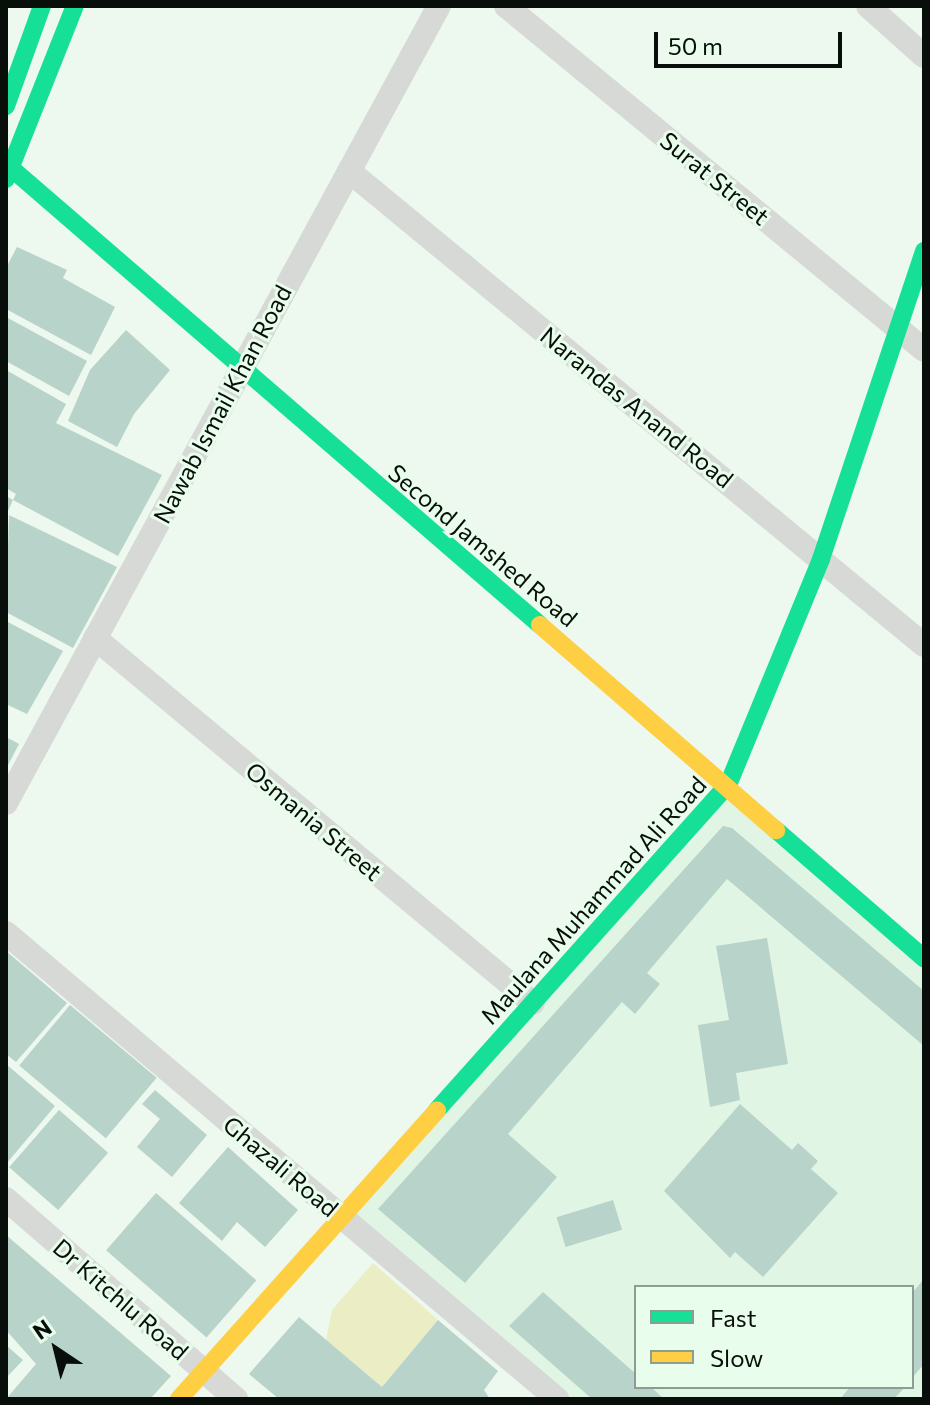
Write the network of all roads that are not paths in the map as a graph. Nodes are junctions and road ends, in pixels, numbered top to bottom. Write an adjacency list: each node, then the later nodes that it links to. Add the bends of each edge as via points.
1 (42, 6): 7 (street)
2 (75, 6): 9 (street)
3 (439, 6): 8 (street, Nawab Ismail Khan Road)
4 (506, 6): 11 (street, Surat Street)
5 (868, 6): 6 (street)
6 (924, 56)
7 (6, 106)
8 (349, 171): 13 (street, Nawab Ismail Khan Road); 14 (street, Narandas Anand Road)
9 (9, 174): 13 (street, Second Jamshed Road)
10 (924, 251): 11 (street, Maulana Muhammad Ali Road)
11 (898, 329): 12 (street, Surat Street); 14 (street, Maulana Muhammad Ali Road)
12 (924, 350)
13 (240, 371): 15 (street, Nawab Ismail Khan Road); 17 (street, Second Jamshed Road)
14 (821, 559): 16 (street, Narandas Anand Road); 17 (street, Maulana Muhammad Ali Road)
15 (95, 638): 18 (street, Nawab Ismail Khan Road); 21 (street, Osmania Street)
16 (924, 645)
17 (728, 785): 20 (street, Second Jamshed Road); 21 (street, Maulana Muhammad Ali Road)
18 (6, 803)
19 (6, 933): 23 (street, Ghazali Road)
20 (924, 958)
21 (533, 1003): 23 (street, Maulana Muhammad Ali Road)
22 (6, 1199): 24 (street, Dr Kitchlu Road)
23 (341, 1218): 24 (street, Maulana Muhammad Ali Road); 27 (street, Ghazali Road)
24 (204, 1371): 25 (street, Maulana Muhammad Ali Road); 26 (street, Dr Kitchlu Road)
25 (179, 1399)
26 (236, 1399)
27 (557, 1399)

